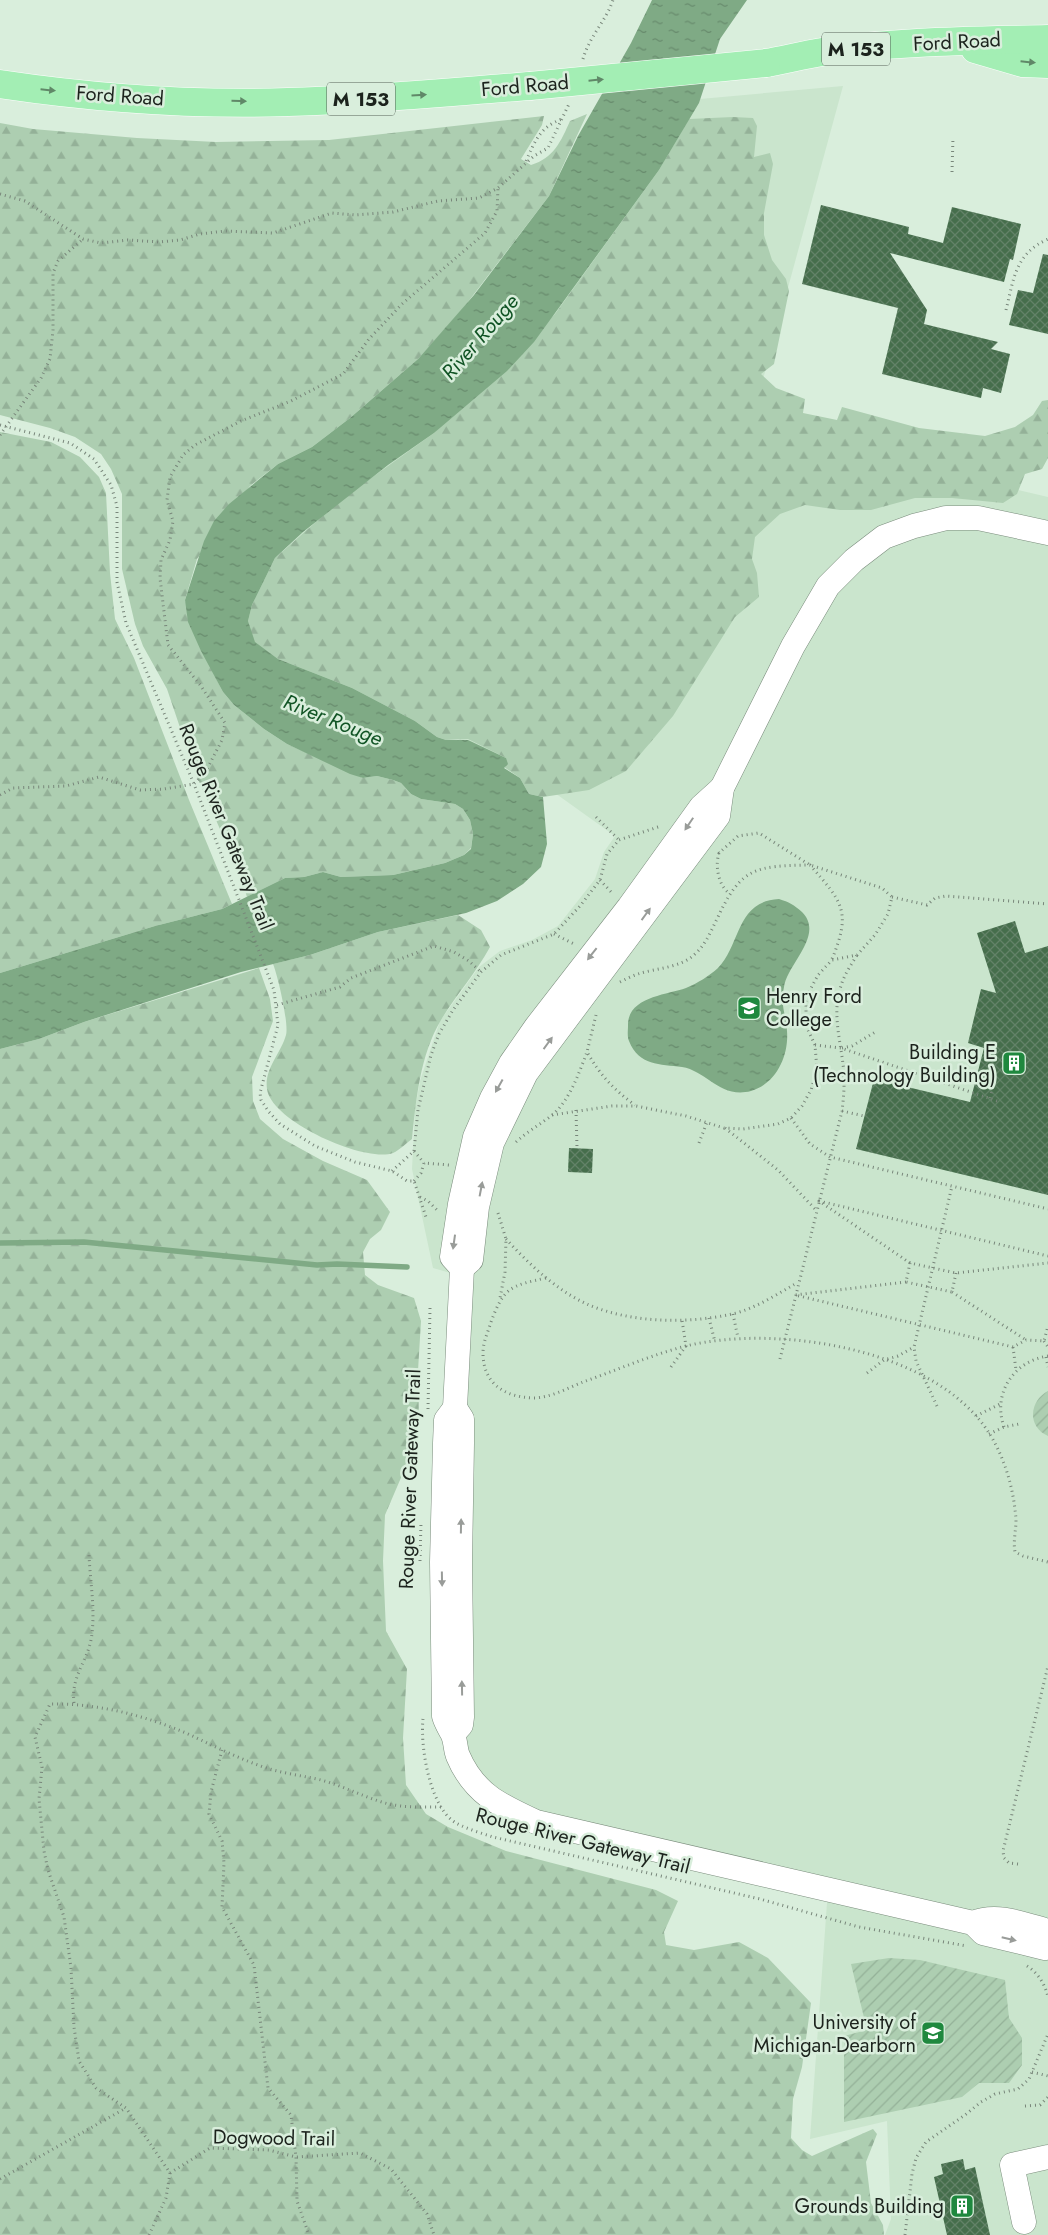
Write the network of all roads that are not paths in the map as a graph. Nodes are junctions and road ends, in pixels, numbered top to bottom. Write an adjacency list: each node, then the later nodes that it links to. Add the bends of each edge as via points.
1 (1048, 38): 2 (main road, Ford Road / M 153)
2 (947, 42): 3 (main road, one-way to 3, via 1023,63); 4 (main road, Ford Road / M 153, one-way to 2, bridge, via 107,96 286,102 378,98 766,63 822,52)
3 (1048, 64)
4 (0, 84)
5 (1048, 533): 6 (lane, via 978,518 946,518 884,537 828,586 793,646 722,788 718,816 526,1073 492,1143 477,1207 470,1260 462,1268 455,1408 462,1419 462,1716 461,1725 453,1734 457,1754 477,1787 500,1805 536,1822)
6 (973, 1923): 7 (lane, via 986,1918); 8 (lane, one-way to 8, via 983,1933 1045,1948)
7 (1048, 1930)
8 (1048, 1946)
9 (1048, 2157): 10 (lane, via 1012,2165)
10 (1024, 2222)

